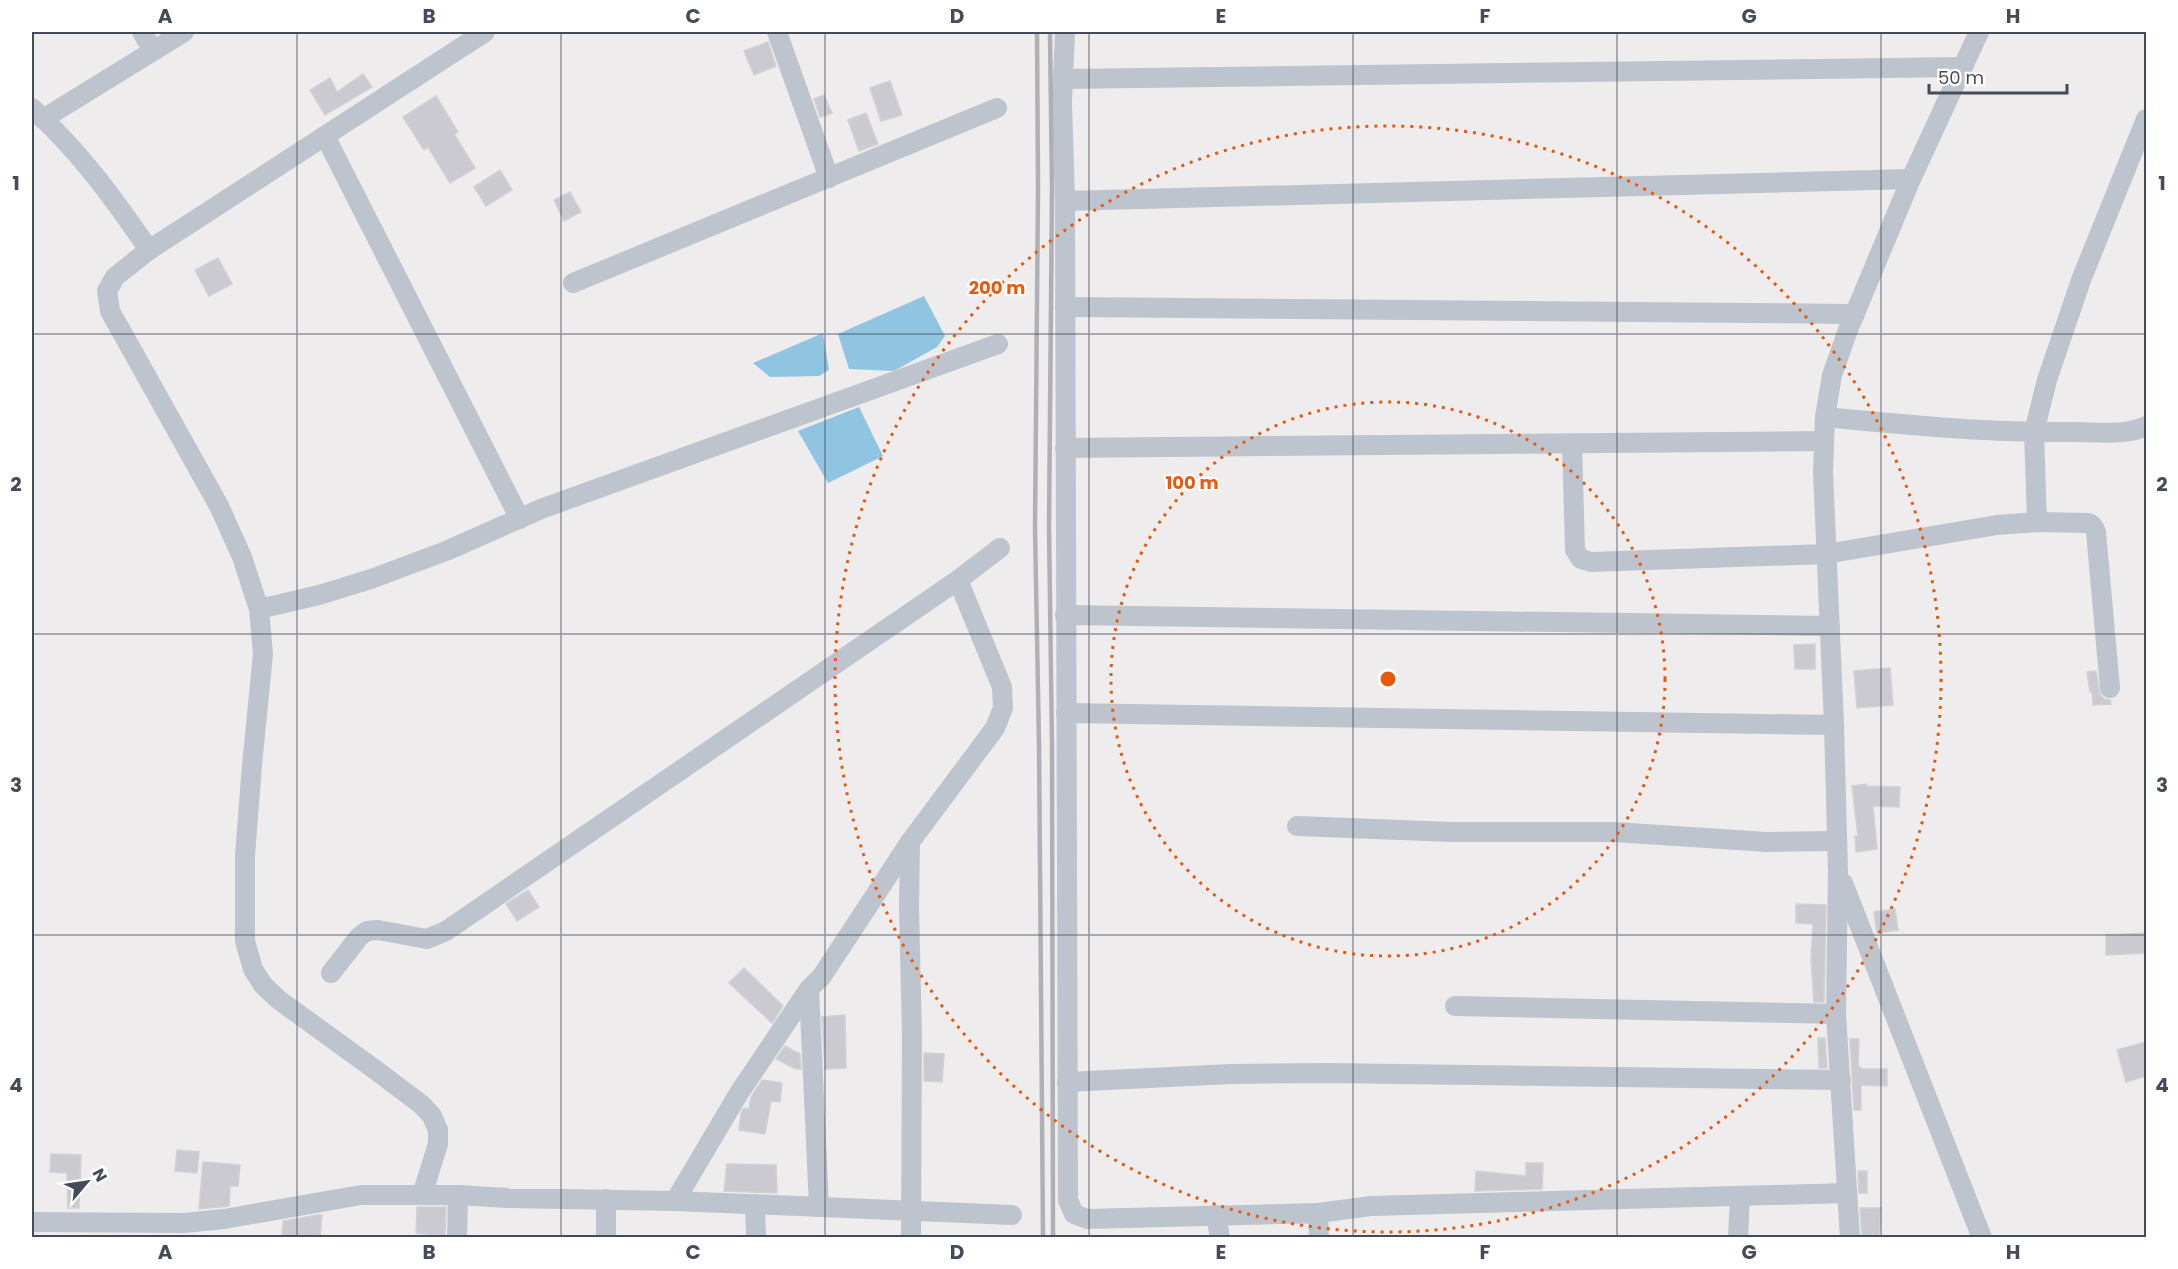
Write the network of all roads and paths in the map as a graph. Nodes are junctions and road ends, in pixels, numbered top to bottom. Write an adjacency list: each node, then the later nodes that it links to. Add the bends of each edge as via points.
1 (142, 32): 7 (street)
2 (184, 32): 7 (street)
3 (485, 32): 13 (street)
4 (777, 32): 14 (street)
5 (1065, 32): 9 (street)
6 (1979, 32): 8 (street)
7 (153, 51): 11 (street)
8 (1963, 67): 9 (street); 15 (street)
9 (1063, 79): 16 (street)
10 (997, 108): 14 (street)
11 (37, 113): 17 (street, via 78,153)
12 (2146, 119): 24 (street, via 2081,280)
13 (325, 136): 17 (street); 28 (street)
14 (829, 178): 18 (street)
15 (1911, 179): 16 (street); 20 (street)
16 (1065, 201): 19 (street)
17 (149, 250): 33 (street, via 115,277 107,291 110,311 219,506)
18 (573, 283)
19 (1065, 306): 20 (street); 27 (street)
20 (1855, 314): 22 (street, via 1832,375)
21 (998, 344): 28 (street)
22 (1825, 417): 24 (street, via 1964,430); 25 (street)
23 (2146, 426): 24 (street, via 2113,432)
24 (2034, 432): 29 (street)
25 (1824, 441): 26 (street); 31 (street)
26 (1572, 444): 27 (street); 31 (street, via 1574,539 1581,559 1590,562)
27 (1065, 448): 34 (street)
28 (520, 519): 33 (street, via 371,579)
29 (2037, 522): 31 (street, via 1997,525); 36 (street, via 2088,523 2096,532)
30 (1000, 548): 32 (street)
31 (1826, 554): 35 (street)
32 (958, 580): 41 (street, via 1002,687 1003,708 995,728); 43 (street, via 446,932 427,939 367,931)
33 (260, 609): 50 (street, via 263,654 245,855 245,941 253,969 279,1000 432,1116 438,1144)
34 (1065, 615): 35 (street); 37 (street)
35 (1830, 626): 38 (street)
36 (2110, 688)
37 (1065, 713): 38 (street); 48 (street)
38 (1834, 725): 40 (street)
39 (1297, 826): 40 (street)
40 (1837, 841): 42 (street)
41 (910, 842): 44 (street, via 822,976); 57 (street)
42 (1838, 871): 46 (street); 71 (street)
43 (331, 973)
44 (809, 989): 54 (street, via 739,1093); 56 (street)
45 (1455, 1006): 46 (street)
46 (1836, 1014): 47 (street)
47 (1841, 1080): 48 (street, via 1327,1073); 49 (street)
48 (1066, 1082): 60 (street, via 1068,1200 1074,1214 1087,1219)
49 (1847, 1193): 52 (street); 70 (street)
50 (422, 1195): 51 (street); 62 (street, via 361,1195 224,1219)
51 (458, 1195): 53 (street); 63 (street)
52 (1740, 1196): 58 (street, via 1371,1206); 69 (street)
53 (606, 1199): 54 (street); 64 (street)
54 (675, 1201): 55 (street)
55 (754, 1203): 56 (street); 65 (street)
56 (819, 1207): 57 (street)
57 (910, 1211): 59 (street); 66 (street)
58 (1318, 1213): 60 (street); 68 (street)
59 (1012, 1215)
60 (1216, 1215): 67 (street)
61 (32, 1222): 62 (street)
62 (184, 1230)
63 (457, 1238)
64 (606, 1238)
65 (756, 1238)
66 (910, 1238)
67 (1220, 1238)
68 (1319, 1238)
69 (1738, 1238)
70 (1850, 1238)
71 (1982, 1238)

